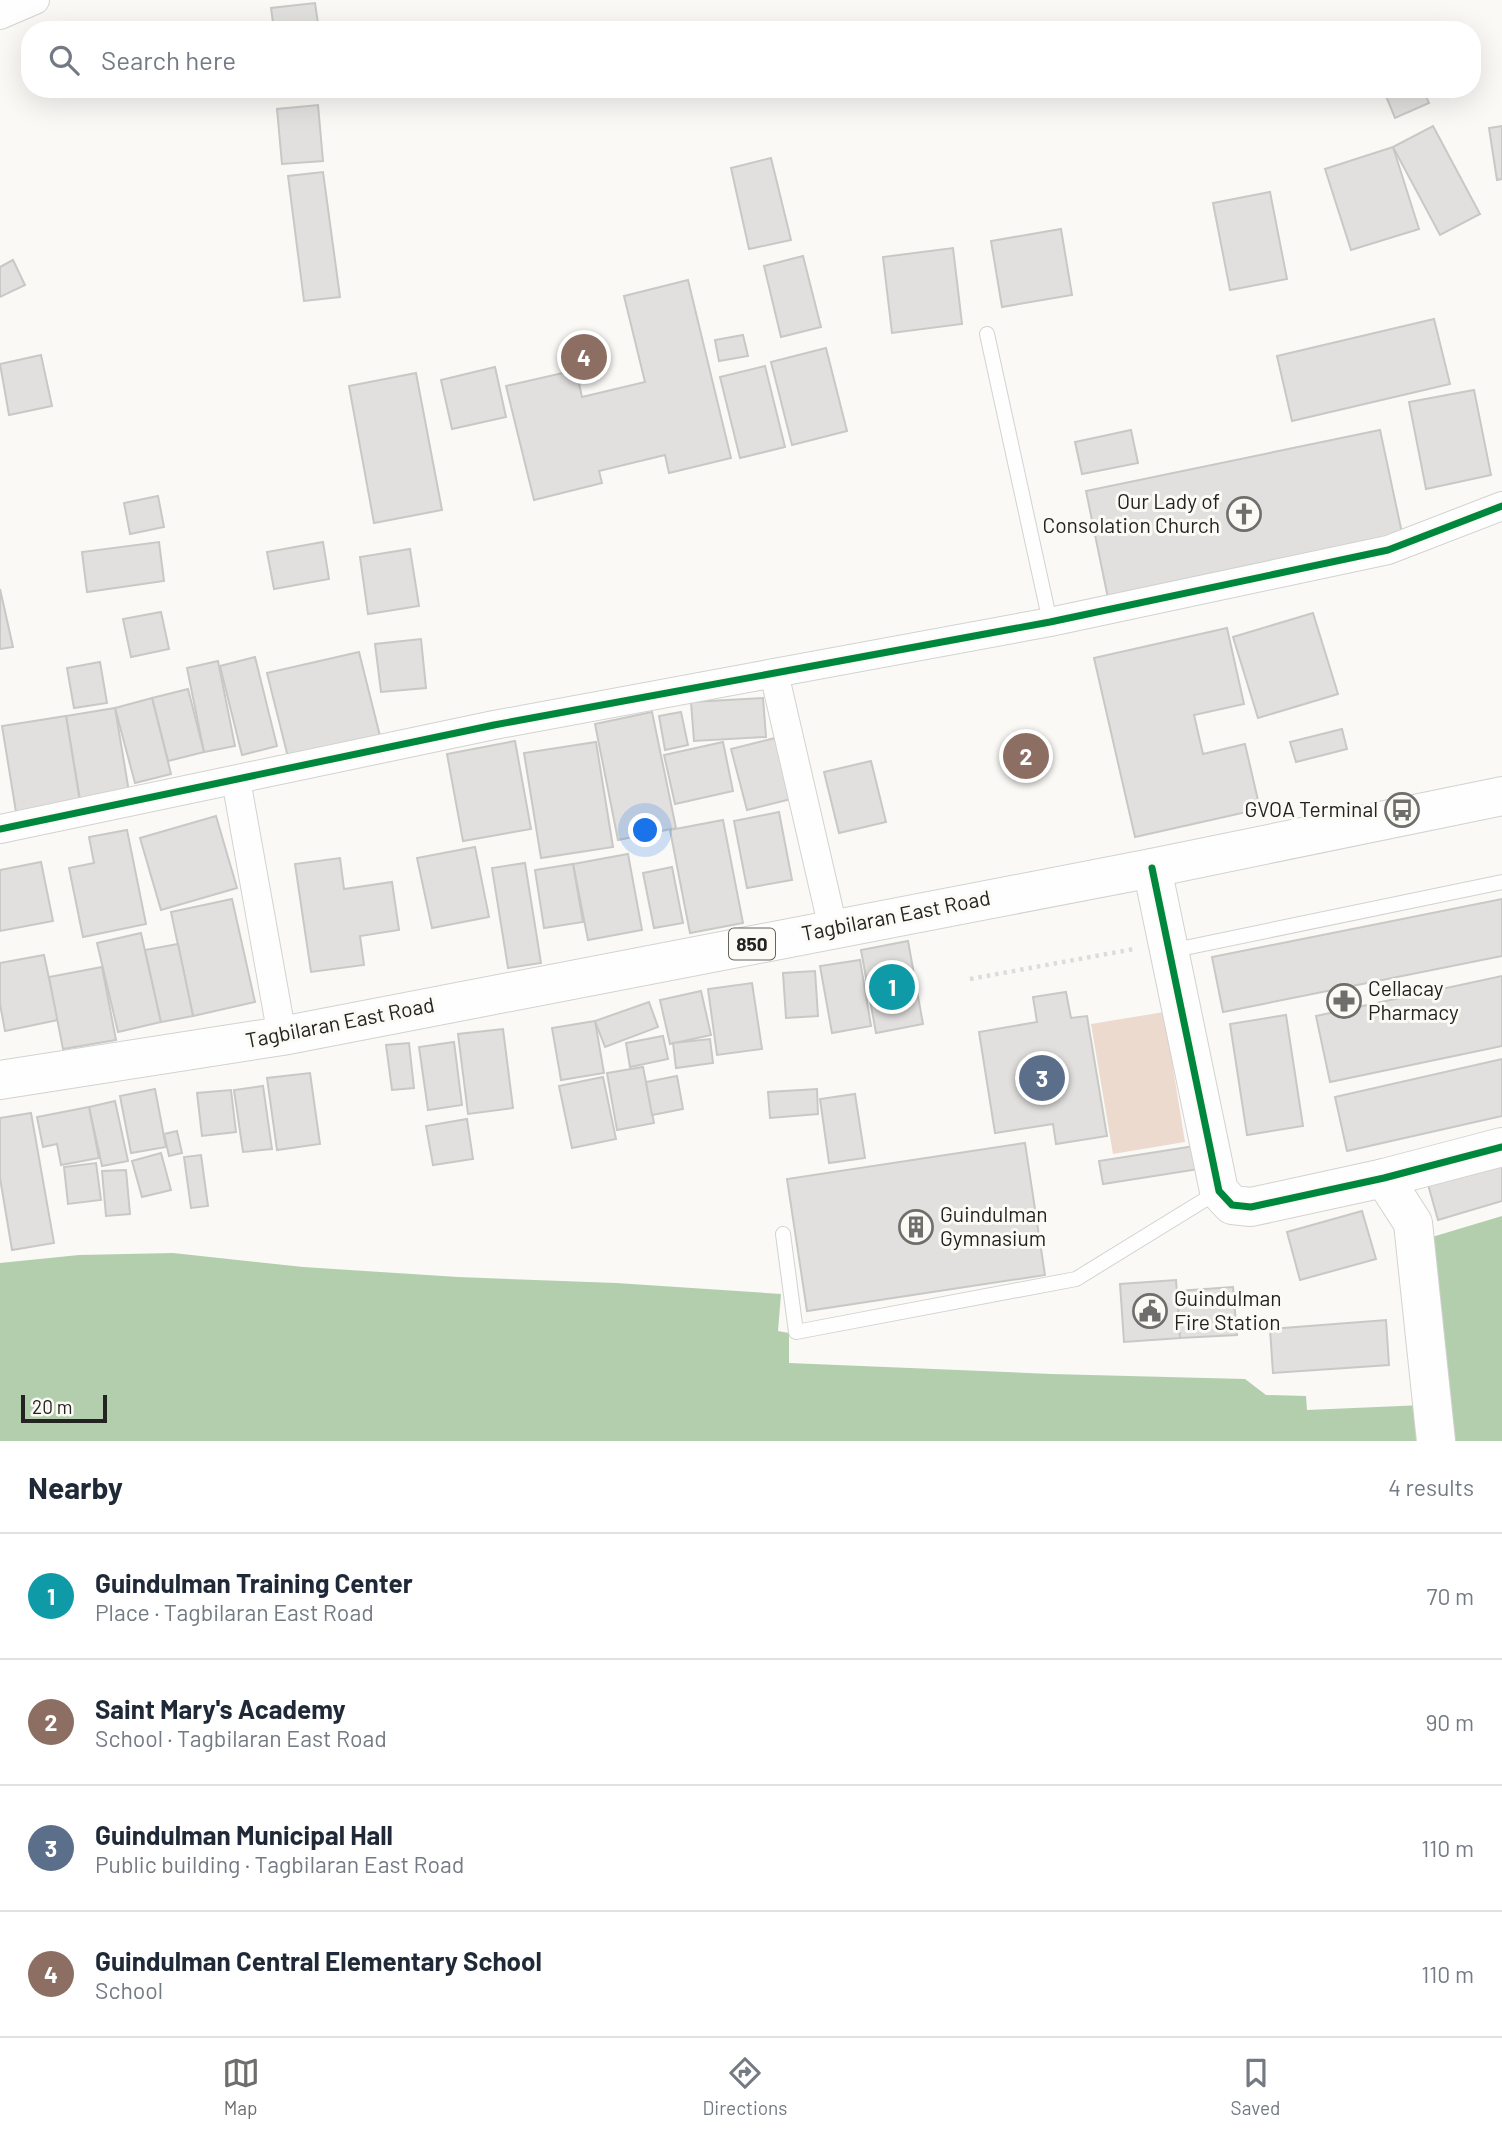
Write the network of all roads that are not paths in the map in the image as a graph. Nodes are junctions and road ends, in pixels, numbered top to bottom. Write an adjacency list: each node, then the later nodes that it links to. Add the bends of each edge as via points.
1 (6, 0): 3 (street)
2 (35, 0): 4 (street)
3 (0, 8)
4 (0, 15)
5 (987, 334): 7 (lane)
6 (1502, 506): 7 (street, via 1388,550)
7 (1050, 622): 8 (street)
8 (774, 673): 9 (street, via 494,725); 14 (street)
9 (236, 780): 11 (street); 16 (street)
10 (1502, 796): 12 (main road, Tagbilaran East Road / 850)
11 (0, 829)
12 (1152, 868): 14 (main road, Tagbilaran East Road / 850); 15 (main road)
13 (1502, 882): 15 (lane)
14 (833, 928): 16 (main road, Tagbilaran East Road / 850)
15 (1154, 950): 20 (main road)
16 (282, 1036): 17 (main road, Tagbilaran East Road / 850)
17 (0, 1080)
18 (1502, 1147): 19 (main road)
19 (1384, 1178): 20 (main road, via 1251,1207 1232,1205); 22 (main road, via 1413,1223)
20 (1219, 1191): 21 (lane, via 1076,1279 796,1332)
21 (783, 1234)
22 (1436, 1441)

